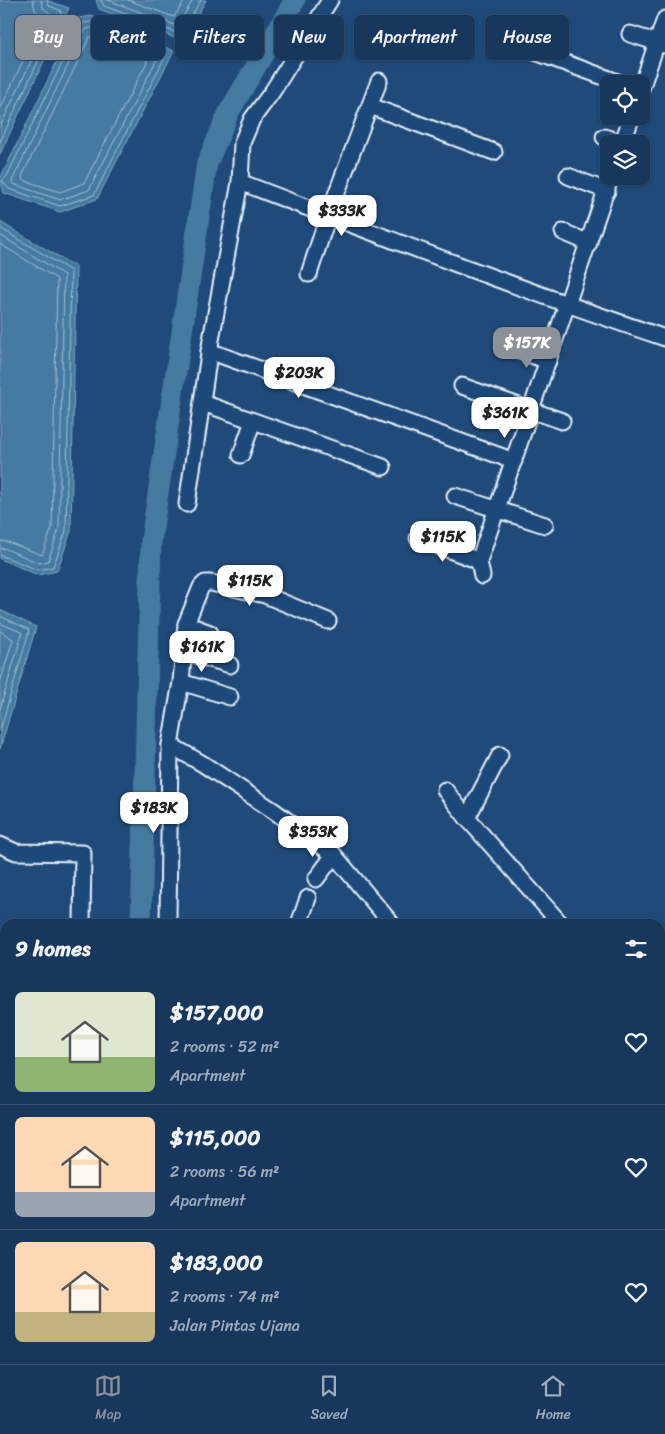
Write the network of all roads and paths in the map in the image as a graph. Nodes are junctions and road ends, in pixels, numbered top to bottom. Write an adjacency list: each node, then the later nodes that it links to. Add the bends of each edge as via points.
1 (330, 0): 13 (street, via 252,119 242,143)
2 (665, 19): 4 (street)
3 (630, 34): 4 (street)
4 (661, 43): 6 (street)
5 (557, 60): 7 (street)
6 (647, 75)
7 (600, 76)
8 (378, 81): 9 (street)
9 (370, 106): 10 (street); 15 (street)
10 (494, 152)
11 (568, 176): 12 (street)
12 (600, 181)
13 (240, 182): 15 (street); 22 (street)
14 (608, 185): 17 (street)
15 (328, 216): 18 (street); 19 (street)
16 (563, 232): 17 (street)
17 (589, 243): 19 (street)
18 (309, 274)
19 (567, 305): 20 (street); 23 (street)
20 (665, 338)
21 (517, 350): 23 (street)
22 (209, 351): 25 (street); 30 (street)
23 (548, 361): 26 (street)
24 (462, 386): 26 (street)
25 (203, 403): 27 (street); 33 (street)
26 (532, 410): 28 (street); 30 (street)
27 (253, 421): 29 (street); 31 (street)
28 (562, 421)
29 (241, 454)
30 (514, 461): 34 (street)
31 (383, 467)
32 (455, 496): 34 (street)
33 (187, 504)
34 (498, 511): 35 (street); 37 (street)
35 (545, 525)
36 (418, 538): 37 (street)
37 (479, 561): 38 (street)
38 (482, 576)
39 (328, 621): 40 (street, via 266,595 211,583 201,587)
40 (186, 624): 41 (street); 42 (street)
41 (210, 633)
42 (183, 651): 43 (street); 44 (street)
43 (230, 665)
44 (180, 682): 45 (street); 46 (street)
45 (230, 697)
46 (170, 745): 51 (street, via 274,811); 55 (street)
47 (500, 755): 49 (street)
48 (445, 790): 49 (street)
49 (467, 818): 58 (street)
50 (0, 845): 54 (street, via 16,852 83,853)
51 (334, 856): 52 (street); 57 (street)
52 (316, 879)
53 (308, 898): 56 (street)
54 (82, 919)
55 (168, 919)
56 (301, 919)
57 (388, 919)
58 (557, 919)

